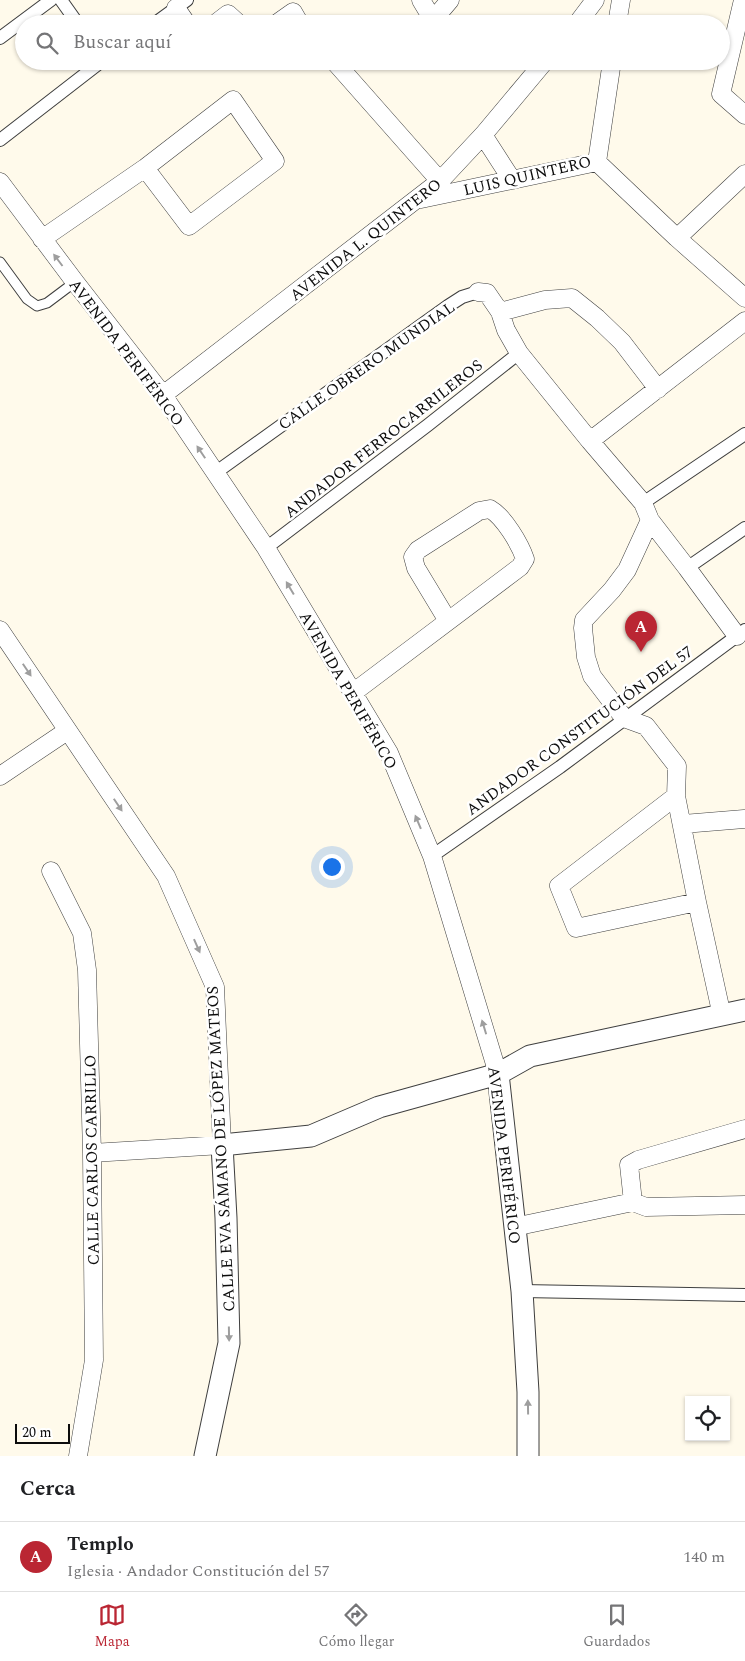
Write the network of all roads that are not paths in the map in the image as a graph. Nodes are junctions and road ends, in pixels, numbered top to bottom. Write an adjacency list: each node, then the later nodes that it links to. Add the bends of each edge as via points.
1 (52, 0): 9 (street)
2 (61, 0): 10 (street)
3 (421, 0): 12 (street)
4 (450, 0): 13 (street)
5 (596, 0): 14 (street)
6 (620, 0): 15 (street)
7 (743, 0): 18 (street)
8 (182, 4): 11 (street)
9 (31, 15)
10 (72, 15)
11 (167, 15)
12 (430, 15)
13 (437, 15)
14 (584, 15)
15 (618, 15)
16 (15, 27): 17 (street)
17 (0, 38)
18 (730, 56)
19 (90, 70): 26 (street)
20 (342, 70): 31 (street)
21 (537, 70): 25 (street, AVENIDA L. QUINTERO)
22 (611, 70): 27 (street, LUIS QUINTERO)
23 (727, 70): 24 (street, via 721,94)
24 (745, 115)
25 (483, 135): 30 (street); 31 (street, AVENIDA L. QUINTERO)
26 (0, 140)
27 (597, 162): 30 (street, LUIS QUINTERO); 34 (street)
28 (145, 168): 28 (street, via 233,100 275,161 189,226); 35 (street)
29 (745, 174): 34 (street)
30 (512, 180): 33 (street, LUIS QUINTERO)
31 (440, 181): 33 (street, AVENIDA L. QUINTERO)
32 (0, 182): 35 (street, AVENIDA PERIFÉRICO)
33 (418, 200): 44 (street, AVENIDA L. QUINTERO)
34 (677, 238): 39 (street)
35 (42, 239): 37 (street, AVENIDA PERIFÉRICO, one-way to 35)
36 (0, 262): 37 (lane, via 27,299 37,306 47,303)
37 (75, 282): 44 (street, AVENIDA PERIFÉRICO)
38 (478, 292): 40 (street, CALLE OBRERO MUNDIAL, via 487,293); 47 (street, CALLE OBRERO MUNDIAL, via 448,306)
39 (745, 298)
40 (500, 312): 42 (street, CALLE OBRERO MUNDIAL); 43 (street, via 545,300 572,298 622,342)
41 (745, 320): 43 (street)
42 (519, 353): 46 (street, CALLE OBRERO MUNDIAL); 51 (street, ANDADOR FERROCARRILEROS)
43 (658, 389): 46 (street)
44 (163, 395): 47 (street, AVENIDA PERIFÉRICO, one-way to 44)
45 (745, 434): 48 (street)
46 (590, 441): 48 (street, CALLE OBRERO MUNDIAL)
47 (215, 473): 51 (street, AVENIDA PERIFÉRICO)
48 (644, 502): 49 (street, CALLE OBRERO MUNDIAL)
49 (650, 520): 52 (street, CALLE OBRERO MUNDIAL); 57 (street, via 627,570 584,620 586,657 592,676)
50 (745, 528): 52 (street)
51 (266, 548): 56 (street, AVENIDA PERIFÉRICO, one-way to 51)
52 (687, 568): 55 (street, CALLE OBRERO MUNDIAL)
53 (448, 621): 53 (street, via 520,567 525,559 498,513 490,508 479,511 418,550 414,557 416,568); 56 (street)
54 (0, 630): 58 (street, CALLE EVA SÁMANO DE LÓPEZ MATEOS, one-way to 58)
55 (741, 633): 57 (street, ANDADOR CONSTITUCIÓN DEL 57)
56 (354, 692): 63 (street, AVENIDA PERIFÉRICO, one-way to 56, via 389,753)
57 (624, 718): 60 (street, via 646,726 677,766); 63 (street, ANDADOR CONSTITUCIÓN DEL 57)
58 (67, 730): 59 (street); 70 (street, CALLE EVA SÁMANO DE LÓPEZ MATEOS, one-way to 70, via 166,876 215,987)
59 (0, 776)
60 (676, 796): 62 (street); 65 (street, via 559,886 576,928)
61 (744, 818): 62 (street)
62 (683, 824): 65 (street)
63 (432, 856): 68 (street, AVENIDA PERIFÉRICO, one-way to 63)
64 (51, 871): 71 (street, CALLE CARLOS CARRILLO, via 82,933 87,970)
65 (697, 902): 67 (street)
66 (745, 1010): 67 (street)
67 (722, 1016): 68 (street, via 530,1056)
68 (498, 1074): 70 (street, via 379,1107 311,1136); 74 (street, AVENIDA PERIFÉRICO)
69 (745, 1129): 72 (street, via 629,1165)
70 (222, 1145): 71 (street); 78 (street, CALLE EVA SÁMANO DE LÓPEZ MATEOS, one-way to 78, via 229,1342)
71 (92, 1153): 77 (street, CALLE CARLOS CARRILLO, via 94,1360)
72 (633, 1202): 73 (street, via 646,1207); 74 (street)
73 (745, 1205)
74 (514, 1227): 75 (street, AVENIDA PERIFÉRICO)
75 (522, 1291): 76 (street); 79 (street, AVENIDA PERIFÉRICO, one-way to 75)
76 (745, 1295)
77 (78, 1456)
78 (206, 1456)
79 (528, 1456)

